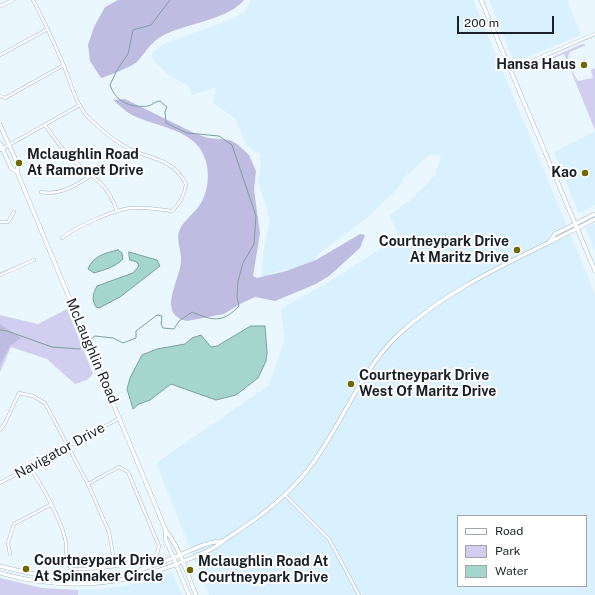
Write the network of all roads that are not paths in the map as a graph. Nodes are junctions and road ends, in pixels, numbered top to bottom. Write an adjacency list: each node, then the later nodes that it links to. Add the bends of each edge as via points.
1 (13, 0): 4 (street)
2 (33, 0): 5 (street)
3 (481, 0): 9 (main road)
4 (0, 6)
5 (48, 29): 7 (street); 8 (street)
6 (595, 34): 9 (street)
7 (0, 55)
8 (64, 65): 10 (street, via 6,98); 11 (street)
9 (511, 70): 25 (main road)
10 (0, 96)
11 (80, 105): 13 (street); 20 (street, via 89,118 114,140 129,149 160,159 186,184 185,191 172,211 131,208)
12 (0, 125): 15 (main road, McLaughlin Road)
13 (45, 125): 15 (street); 18 (street, via 60,146)
14 (0, 143): 16 (main road, McLaughlin Road)
15 (9, 145): 16 (street); 17 (main road, McLaughlin Road, via 18,166)
16 (1, 149): 17 (main road, McLaughlin Road, via 11,168)
17 (17, 172): 32 (main road, McLaughlin Road)
18 (92, 175): 19 (street, via 60,192); 20 (street, via 108,190)
19 (41, 192)
20 (117, 211): 27 (street, via 71,230)
21 (14, 212): 24 (street, via 8,222)
22 (595, 214): 25 (main road)
23 (595, 219): 26 (main road)
24 (0, 222)
25 (575, 223): 26 (main road); 28 (main road, via 555,234)
26 (578, 229): 28 (main road, via 558,240); 30 (main road)
27 (62, 238)
28 (550, 241): 38 (main road, via 455,292 421,315 397,336 356,391 324,448)
29 (34, 260): 31 (street)
30 (595, 271)
31 (0, 274)
32 (120, 418): 34 (street, Navigator Drive); 40 (main road, McLaughlin Road)
33 (0, 430): 34 (street, via 18,393 24,393 46,403)
34 (68, 447): 35 (street, Navigator Drive); 37 (street)
35 (30, 468): 36 (street, Navigator Drive); 39 (street)
36 (0, 484)
37 (88, 484): 48 (street, via 109,532); 48 (street, via 119,468 128,472 159,546 157,554 138,563)
38 (285, 495): 41 (main road, via 245,527); 54 (street, via 328,539)
39 (50, 505): 42 (street, via 14,524 8,543); 48 (street, via 65,536 69,567 102,569)
40 (166, 531): 43 (main road, McLaughlin Road); 44 (main road, McLaughlin Road, via 165,538)
41 (222, 541): 43 (main road, via 213,542); 45 (main road, via 216,547)
42 (10, 554)
43 (180, 556): 44 (main road); 45 (main road, McLaughlin Road)
44 (174, 558): 46 (main road, McLaughlin Road); 50 (main road, via 127,574 104,578)
45 (182, 562): 46 (main road); 53 (main road, McLaughlin Road)
46 (176, 564): 51 (main road, via 116,582); 52 (main road, McLaughlin Road)
47 (0, 566): 50 (main road, via 44,576)
48 (115, 566)
49 (0, 573): 51 (main road, via 47,583)
50 (75, 578): 51 (main road)
51 (74, 584)
52 (189, 595)
53 (196, 595)
54 (360, 595)

